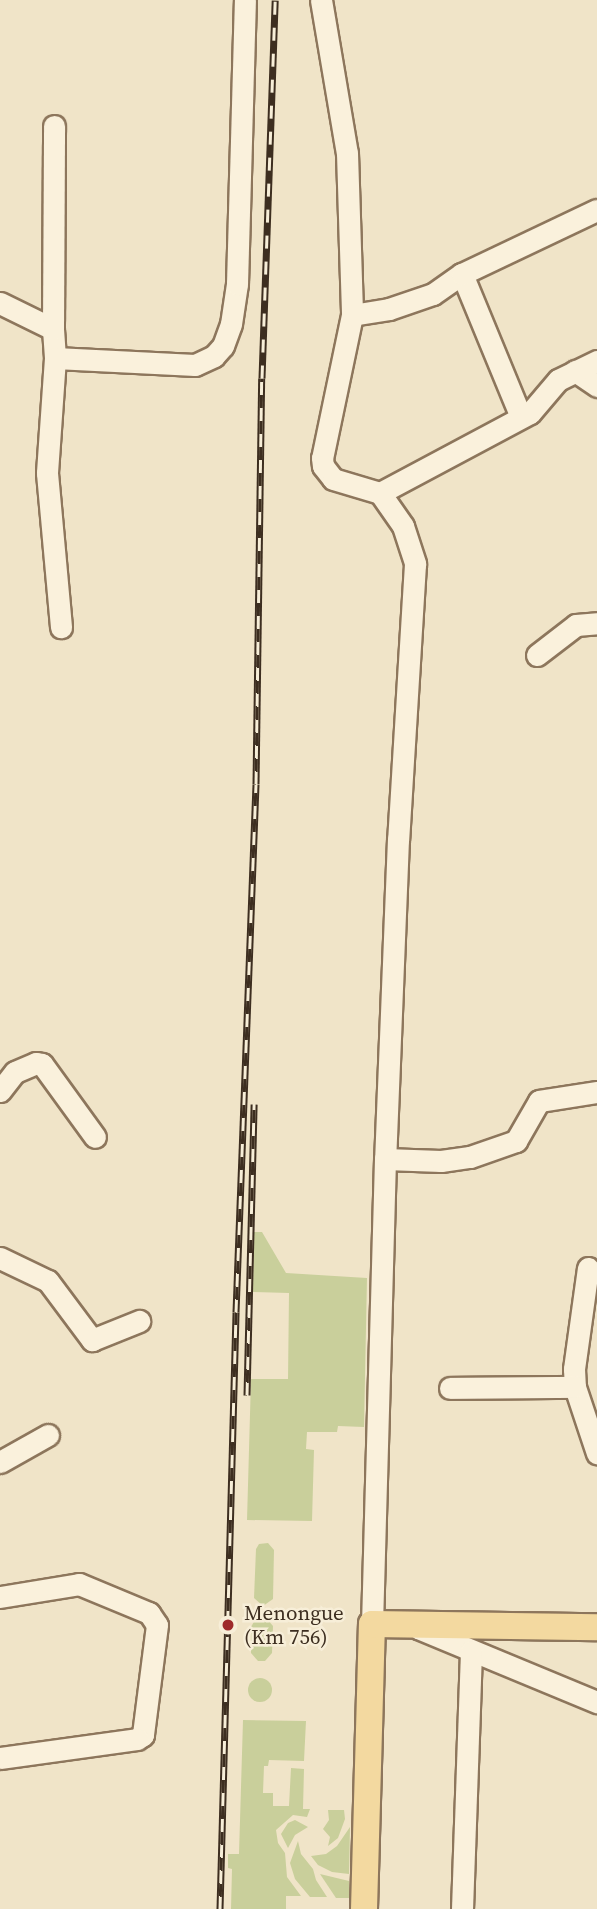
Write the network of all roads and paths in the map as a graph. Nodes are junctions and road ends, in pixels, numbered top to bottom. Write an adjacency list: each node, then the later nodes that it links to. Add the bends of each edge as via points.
1 (245, 0): 9 (street, via 237,284 223,345 214,356 195,365)
2 (320, 0): 7 (street, via 347,153)
3 (54, 126): 8 (street)
4 (597, 211): 5 (street)
5 (462, 274): 7 (street, via 433,294); 13 (street)
6 (0, 303): 8 (street)
7 (352, 315): 14 (street, via 321,458 333,479)
8 (53, 328): 9 (street)
9 (55, 358): 16 (street, via 47,473)
10 (597, 361): 11 (street)
11 (575, 371): 12 (street); 13 (street, via 553,385 530,413)
12 (597, 386)
13 (520, 415): 14 (street)
14 (380, 493): 21 (street, via 403,526 415,564)
15 (597, 623): 17 (street, via 576,625)
16 (61, 627)
17 (537, 655)
18 (0, 1091): 20 (street, via 15,1072 36,1062 42,1064)
19 (597, 1093): 21 (street, via 539,1101 516,1141 470,1157)
20 (96, 1137)
21 (385, 1159): 31 (street)
22 (0, 1258): 24 (street, via 48,1280 92,1340)
23 (588, 1268): 25 (street)
24 (139, 1321)
25 (575, 1387): 26 (street); 28 (street)
26 (450, 1388)
27 (48, 1435): 29 (street)
28 (597, 1453)
29 (0, 1462)
30 (0, 1597): 36 (street, via 79,1584 149,1613 157,1625 143,1735)
31 (372, 1625): 32 (main road); 37 (main road)
32 (412, 1625): 33 (main road); 34 (street)
33 (597, 1627)
34 (471, 1651): 35 (street); 38 (street)
35 (597, 1702)
36 (0, 1758)
37 (364, 1909)
38 (462, 1909)

